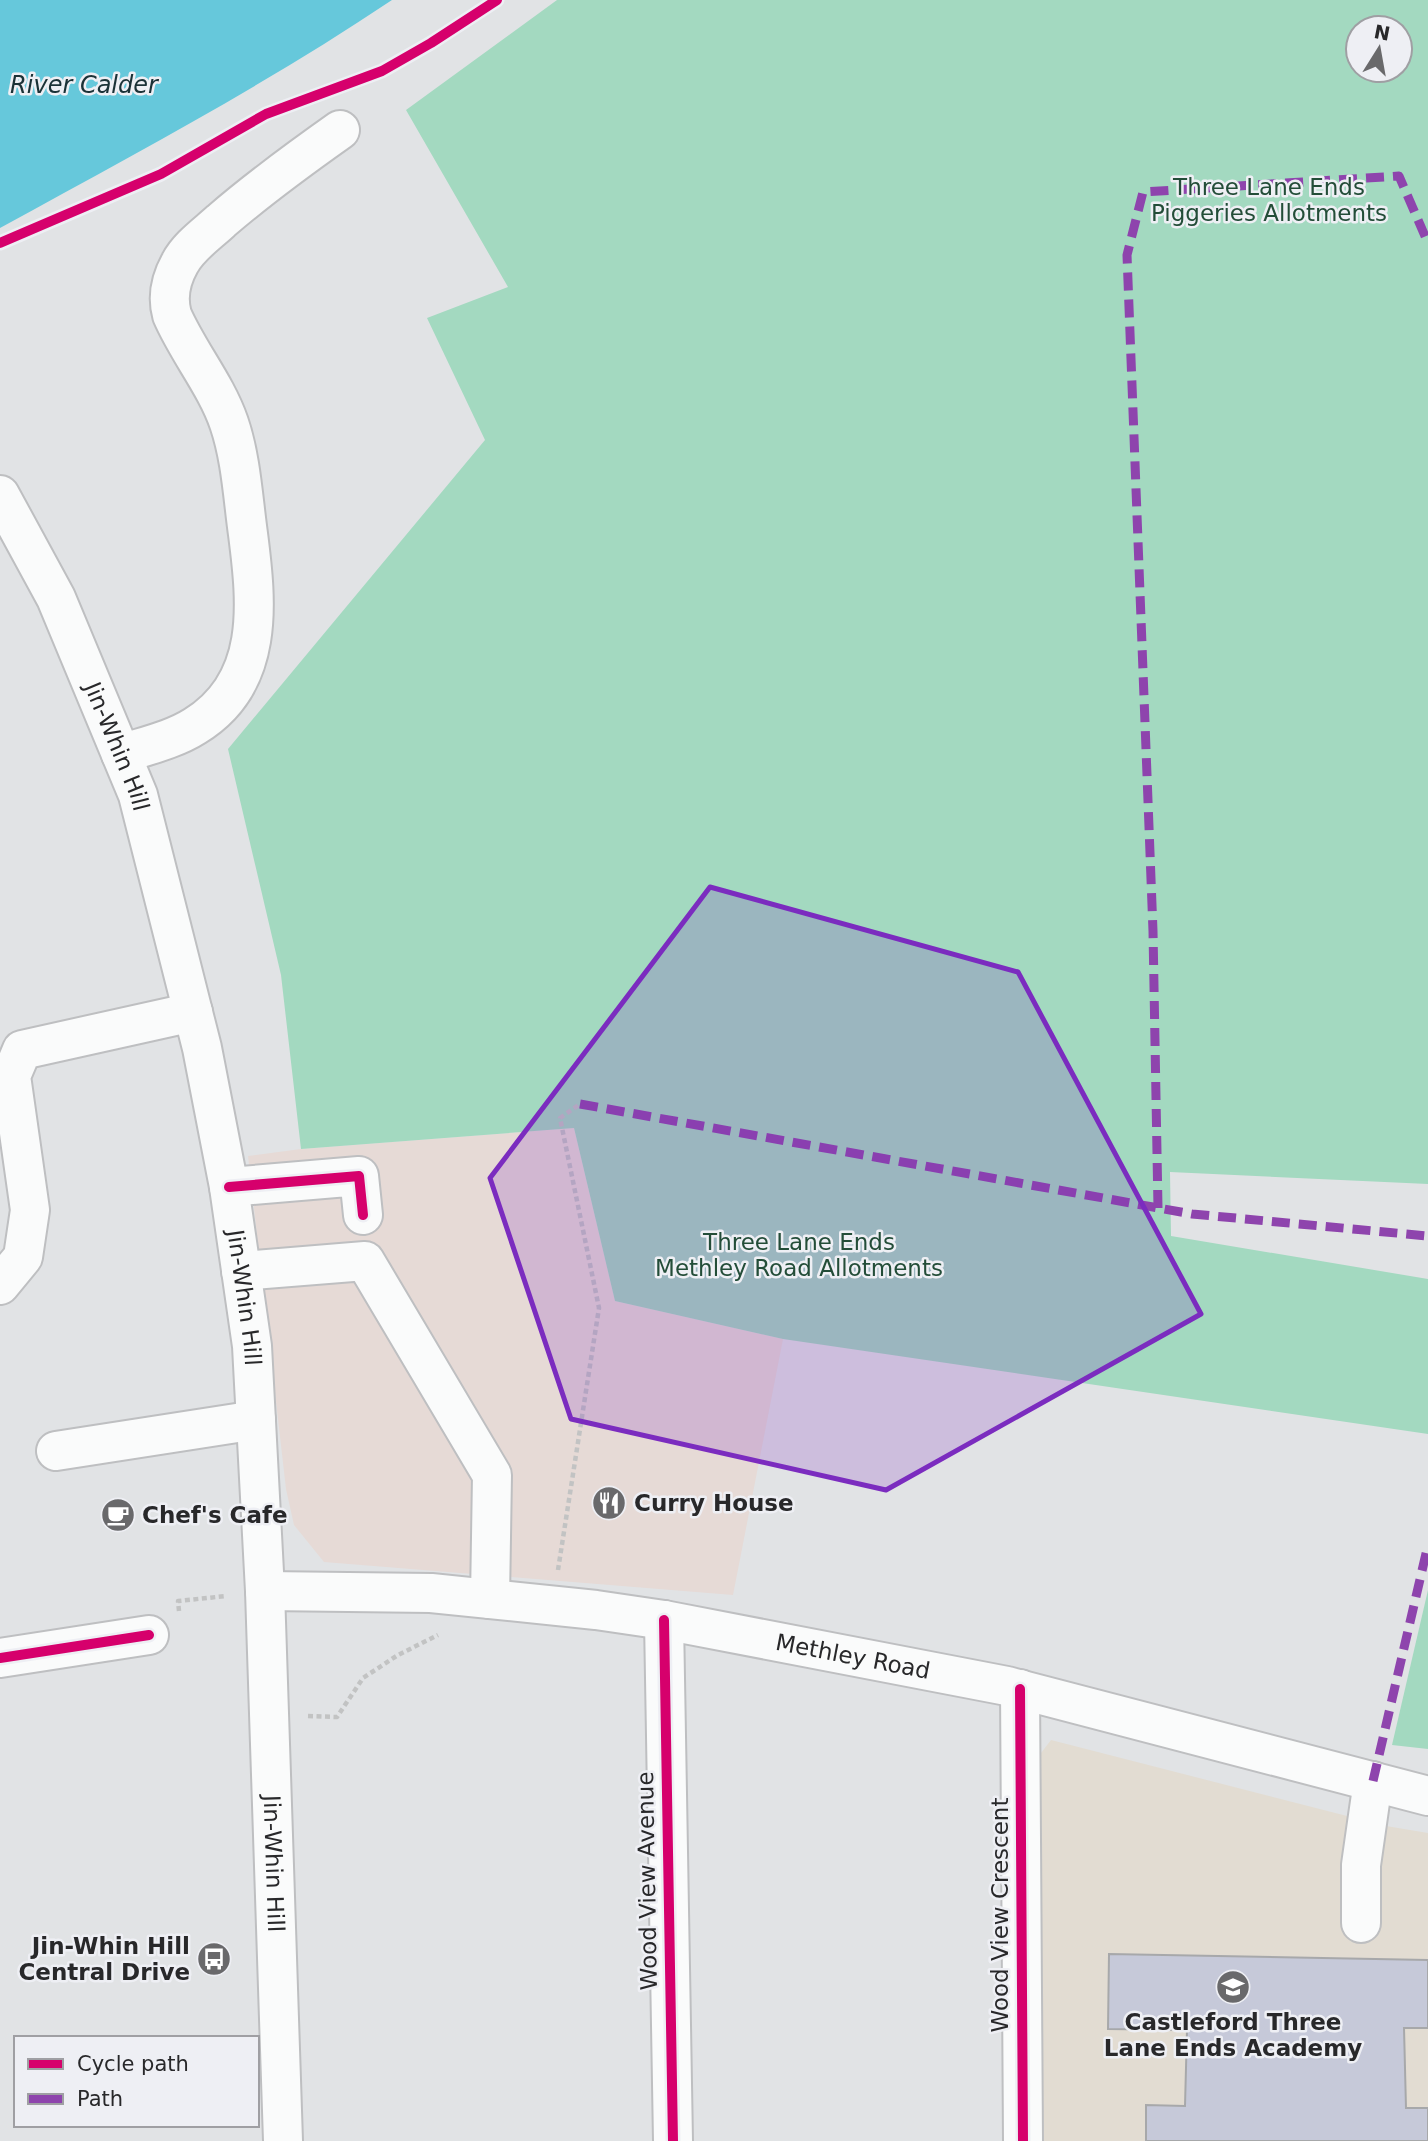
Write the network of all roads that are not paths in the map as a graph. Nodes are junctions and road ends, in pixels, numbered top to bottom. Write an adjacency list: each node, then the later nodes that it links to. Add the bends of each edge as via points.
1 (340, 130): 3 (main road, via 199,240 172,281 172,315 232,434 249,544 253,633 249,657 235,687 212,713 183,733)
2 (0, 495): 3 (main road, Jin-Whin Hill, via 56,598)
3 (121, 754): 4 (main road, Jin-Whin Hill, via 138,795)
4 (193, 1012): 5 (main road, Jin-Whin Hill); 8 (main road, via 22,1049 10,1076 30,1210 23,1257)
5 (229, 1187): 6 (main road, via 359,1176); 7 (main road, Jin-Whin Hill)
6 (363, 1215)
7 (241, 1271): 9 (main road, Jin-Whin Hill); 12 (main road, via 365,1261 492,1475)
8 (0, 1285)
9 (256, 1420): 10 (main road); 11 (main road, Jin-Whin Hill)
10 (56, 1451)
11 (265, 1591): 12 (main road, Methley Road); 20 (main road, Jin-Whin Hill)
12 (490, 1599): 13 (main road, Methley Road)
13 (664, 1620): 16 (main road, Methley Road); 21 (main road, Wood View Avenue)
14 (149, 1635): 15 (main road)
15 (0, 1658)
16 (1020, 1689): 17 (main road, Methley Road); 22 (main road, Wood View Crescent)
17 (1373, 1782): 18 (main road, Methley Road); 19 (main road, via 1361,1865)
18 (1428, 1796)
19 (1361, 1923)
20 (283, 2141)
21 (673, 2141)
22 (1023, 2141)

